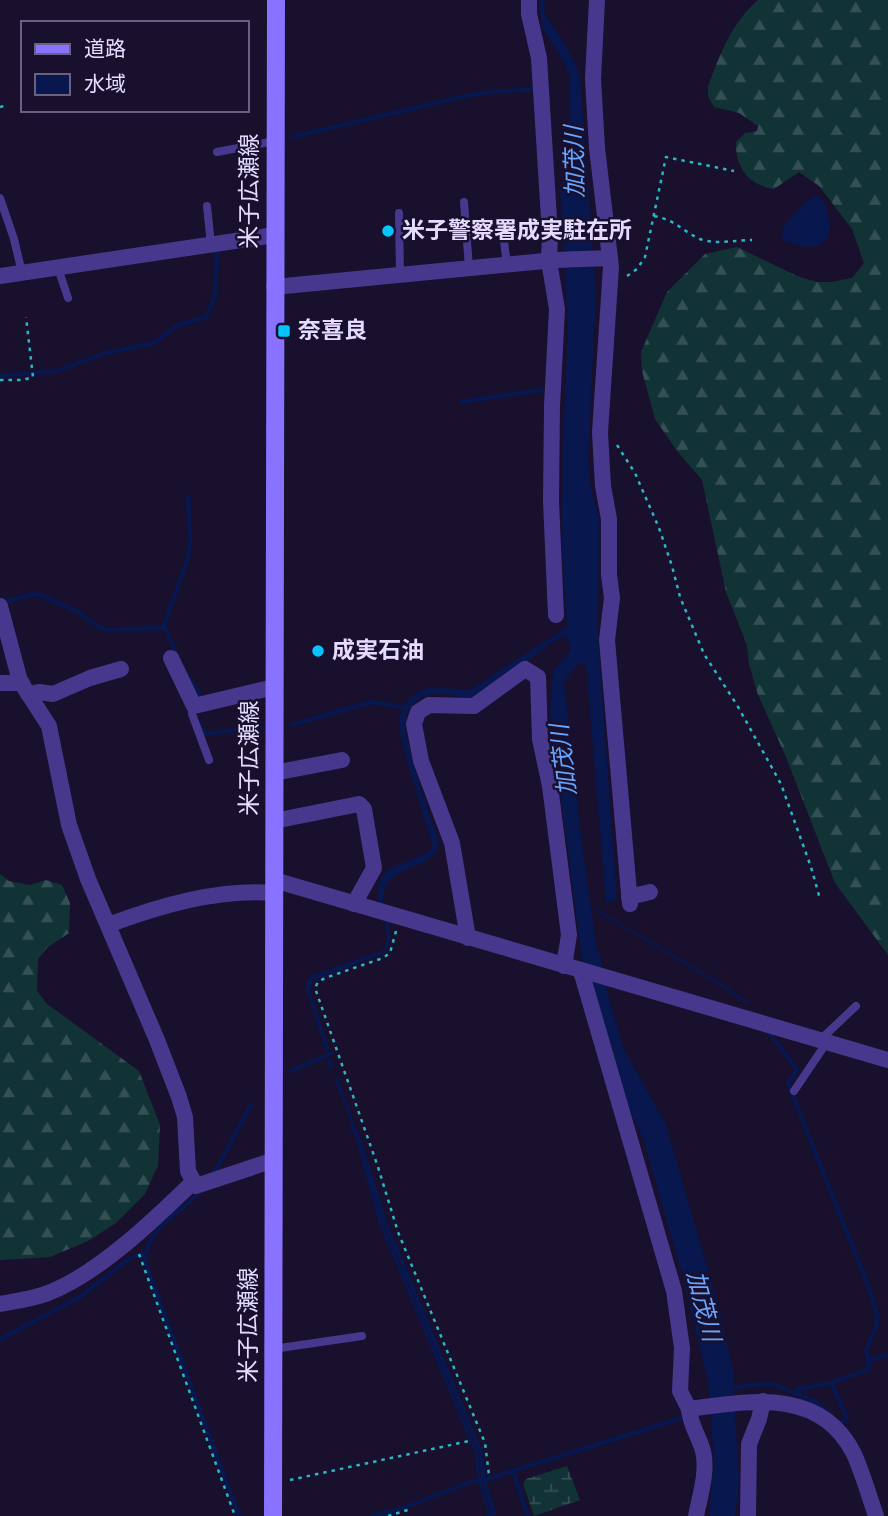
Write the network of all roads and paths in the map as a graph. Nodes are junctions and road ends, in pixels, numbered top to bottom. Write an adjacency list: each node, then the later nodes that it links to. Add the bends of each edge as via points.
1 (276, 0): 4 (main road, 米子広瀬線)
2 (528, 0): 17 (street, via 539,58)
3 (597, 0): 16 (street, via 593,79)
4 (275, 141): 5 (lane); 13 (main road, 米子広瀬線)
5 (217, 152)
6 (734, 171): 11 (path, via 666,157)
7 (0, 198): 21 (lane)
8 (464, 202): 20 (lane)
9 (207, 206): 15 (lane)
10 (399, 213): 22 (lane)
11 (653, 216): 14 (path, via 710,242); 25 (path, via 645,257 637,269)
12 (503, 233): 18 (lane)
13 (275, 236): 15 (street); 24 (main road, 米子広瀬線)
14 (752, 240)
15 (211, 245): 19 (street)
16 (610, 258): 17 (street); 25 (street)
17 (552, 261): 18 (street); 31 (street, via 557,309 552,433)
18 (507, 265): 20 (street)
19 (58, 267): 21 (street); 26 (lane)
20 (469, 268): 22 (street)
21 (22, 273): 23 (street)
22 (400, 275): 24 (street)
23 (0, 276)
24 (274, 287): 35 (main road, 米子広瀬線)
25 (610, 288): 29 (street)
26 (68, 298)
27 (26, 317): 28 (path, via 33,377)
28 (0, 380)
29 (600, 437): 43 (street, via 612,598 607,640 629,901); 44 (path, via 619,447 635,473 704,653 781,785)
30 (0, 609): 36 (street)
31 (556, 615)
32 (171, 658): 37 (street)
33 (121, 669): 36 (street, via 53,694)
34 (0, 683): 36 (street)
35 (274, 687): 37 (street); 40 (main road, 米子広瀬線)
36 (25, 689): 47 (street, via 49,726 69,825)
37 (194, 706): 38 (lane, via 192,714)
38 (209, 760)
39 (342, 760): 40 (street)
40 (274, 773): 41 (main road, 米子広瀬線)
41 (274, 821): 42 (main road, 米子広瀬線); 45 (street, via 359,804 364,809 374,868)
42 (274, 887): 45 (street); 47 (street, via 159,908); 55 (main road, 米子広瀬線)
43 (650, 892)
44 (820, 900)
45 (354, 904): 46 (street)
46 (388, 914): 48 (street); 64 (path, via 394,944 390,953 325,978 315,989 398,1232 485,1443)
47 (108, 925): 56 (street, via 185,1117 188,1171)
48 (468, 938): 49 (street); 49 (street, via 452,843 421,761 414,724 418,712 429,705 474,705 525,669 538,677 540,739 569,935)
49 (564, 966): 50 (street)
50 (581, 971): 52 (street); 62 (street, via 674,1291 682,1348 680,1391)
51 (856, 1006): 52 (lane)
52 (824, 1041): 53 (street); 54 (lane)
53 (888, 1060)
54 (794, 1091)
55 (274, 1160): 56 (street, via 196,1186); 60 (main road, 米子広瀬線)
56 (193, 1181): 57 (street)
57 (142, 1227): 58 (street, via 79,1278 45,1295); 67 (path, via 137,1249)
58 (0, 1304)
59 (362, 1336): 60 (lane)
60 (273, 1349): 65 (main road, 米子広瀬線)
61 (763, 1401): 62 (street); 71 (street, via 749,1444); 72 (street, via 811,1410 827,1421 853,1452)
62 (689, 1409): 70 (street, via 703,1451)
63 (469, 1441): 65 (path)
64 (489, 1475)
65 (273, 1483): 68 (main road, 米子広瀬線)
66 (411, 1509): 69 (path)
67 (235, 1516)
68 (273, 1516)
69 (388, 1516)
70 (696, 1516)
71 (748, 1516)
72 (876, 1516)

